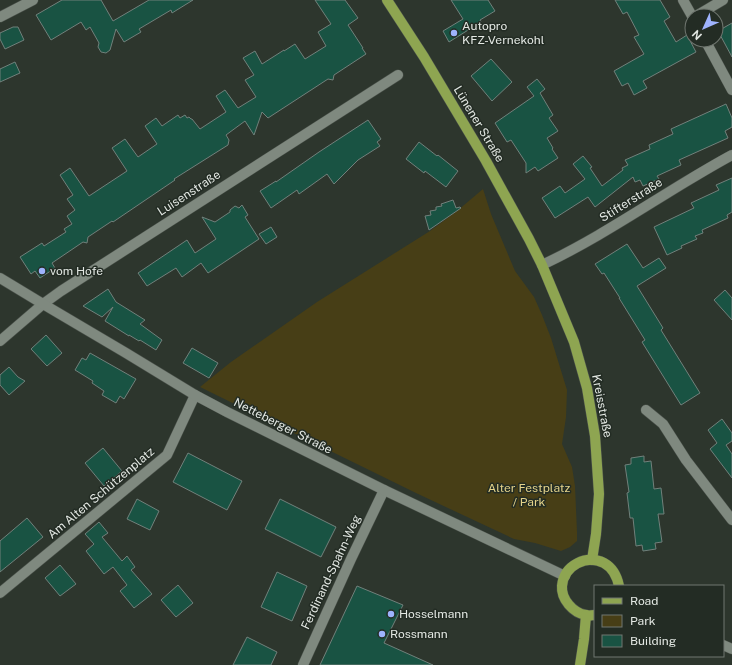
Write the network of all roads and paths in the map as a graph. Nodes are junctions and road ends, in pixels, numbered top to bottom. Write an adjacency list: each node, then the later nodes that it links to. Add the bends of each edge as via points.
1 (33, 0): 5 (street)
2 (388, 0): 10 (main road, Lünener Straße, via 482,154)
3 (723, 0): 4 (street)
4 (710, 8)
5 (0, 17)
6 (709, 48): 8 (street)
7 (398, 75): 12 (street, Luisenstraße)
8 (732, 90)
9 (732, 155): 10 (street, Stifterstraße, via 609,229)
10 (542, 264): 18 (main road, Kreisstraße, via 574,342 587,388 596,436 599,494)
11 (0, 278): 12 (street, Netteberger Straße)
12 (42, 304): 13 (street, Luisenstraße); 14 (street, Netteberger Straße)
13 (0, 342)
14 (195, 395): 16 (street, Netteberger Straße); 21 (street, Am Alten Schützenplatz, via 167,455)
15 (646, 410): 17 (street, via 663,424 686,460)
16 (384, 490): 19 (street, Netteberger Straße); 23 (street, Ferdinand-Spahn-Weg)
17 (732, 520)
18 (592, 560): 19 (main road, via 576,563); 20 (main road, via 608,566 614,572)
19 (565, 576): 22 (main road, via 562,586 569,605 576,612)
20 (618, 585)
21 (0, 593)
22 (591, 615): 24 (main road)
23 (303, 665)
24 (580, 665)

